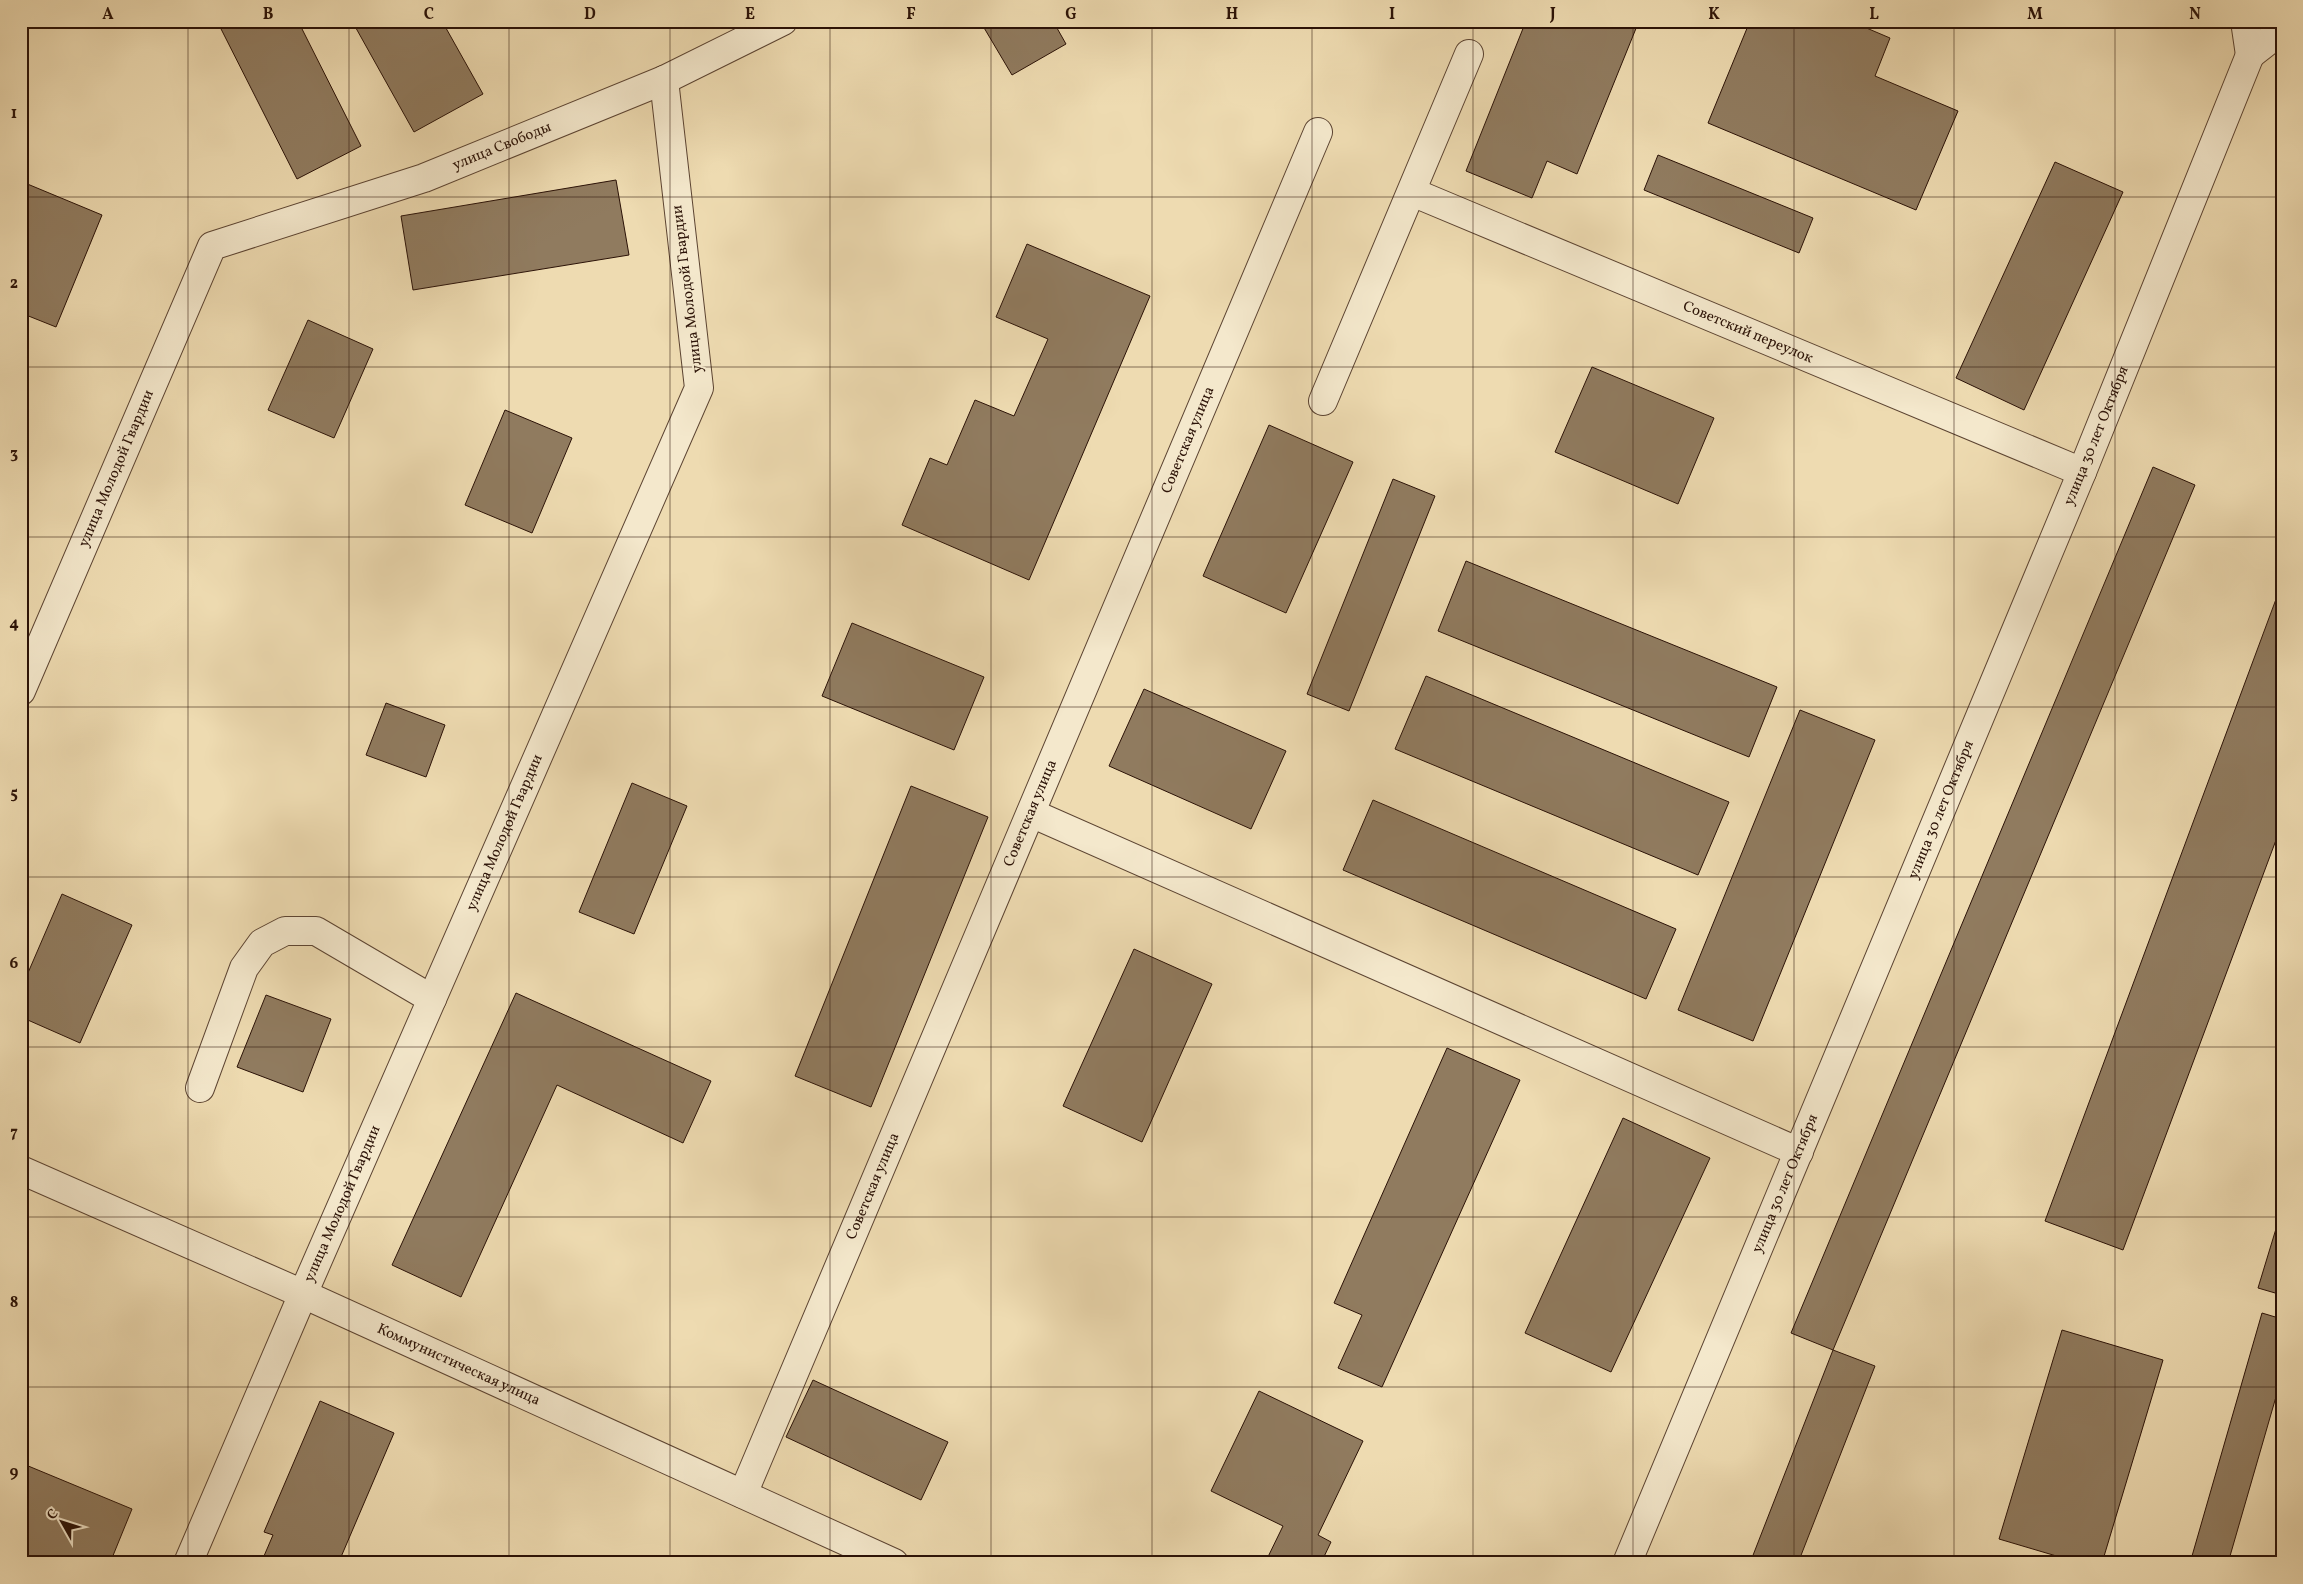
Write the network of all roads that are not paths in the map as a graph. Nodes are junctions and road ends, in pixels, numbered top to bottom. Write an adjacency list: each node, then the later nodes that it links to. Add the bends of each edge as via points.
1 (783, 21): 6 (street, улица Свободы)
2 (2245, 21): 5 (street)
3 (2282, 30): 5 (street)
4 (1469, 54): 8 (street)
5 (2250, 55): 11 (street, улица 30 лет Октября)
6 (664, 80): 9 (street, улица Свободы, via 424,178); 14 (street, улица Молодой Гвардии, via 699,388)
7 (1318, 132): 13 (street, Советская улица)
8 (1412, 192): 10 (street); 11 (street, Советский переулок)
9 (212, 246): 12 (street, улица Молодой Гвардии)
10 (1323, 401)
11 (2082, 472): 16 (street, улица 30 лет Октября)
12 (21, 691)
13 (1031, 813): 16 (street); 19 (street, Советская улица)
14 (432, 999): 15 (street, via 316,930 285,931 262,943 244,968); 18 (street, улица Молодой Гвардии)
15 (200, 1088)
16 (1798, 1152): 22 (street, улица 30 лет Октября)
17 (21, 1170): 18 (street, Коммунистическая улица)
18 (303, 1294): 19 (street, Коммунистическая улица); 20 (street, улица Молодой Гвардии)
19 (743, 1494): 21 (street, Коммунистическая улица)
20 (188, 1563)
21 (894, 1563)
22 (1627, 1563)

